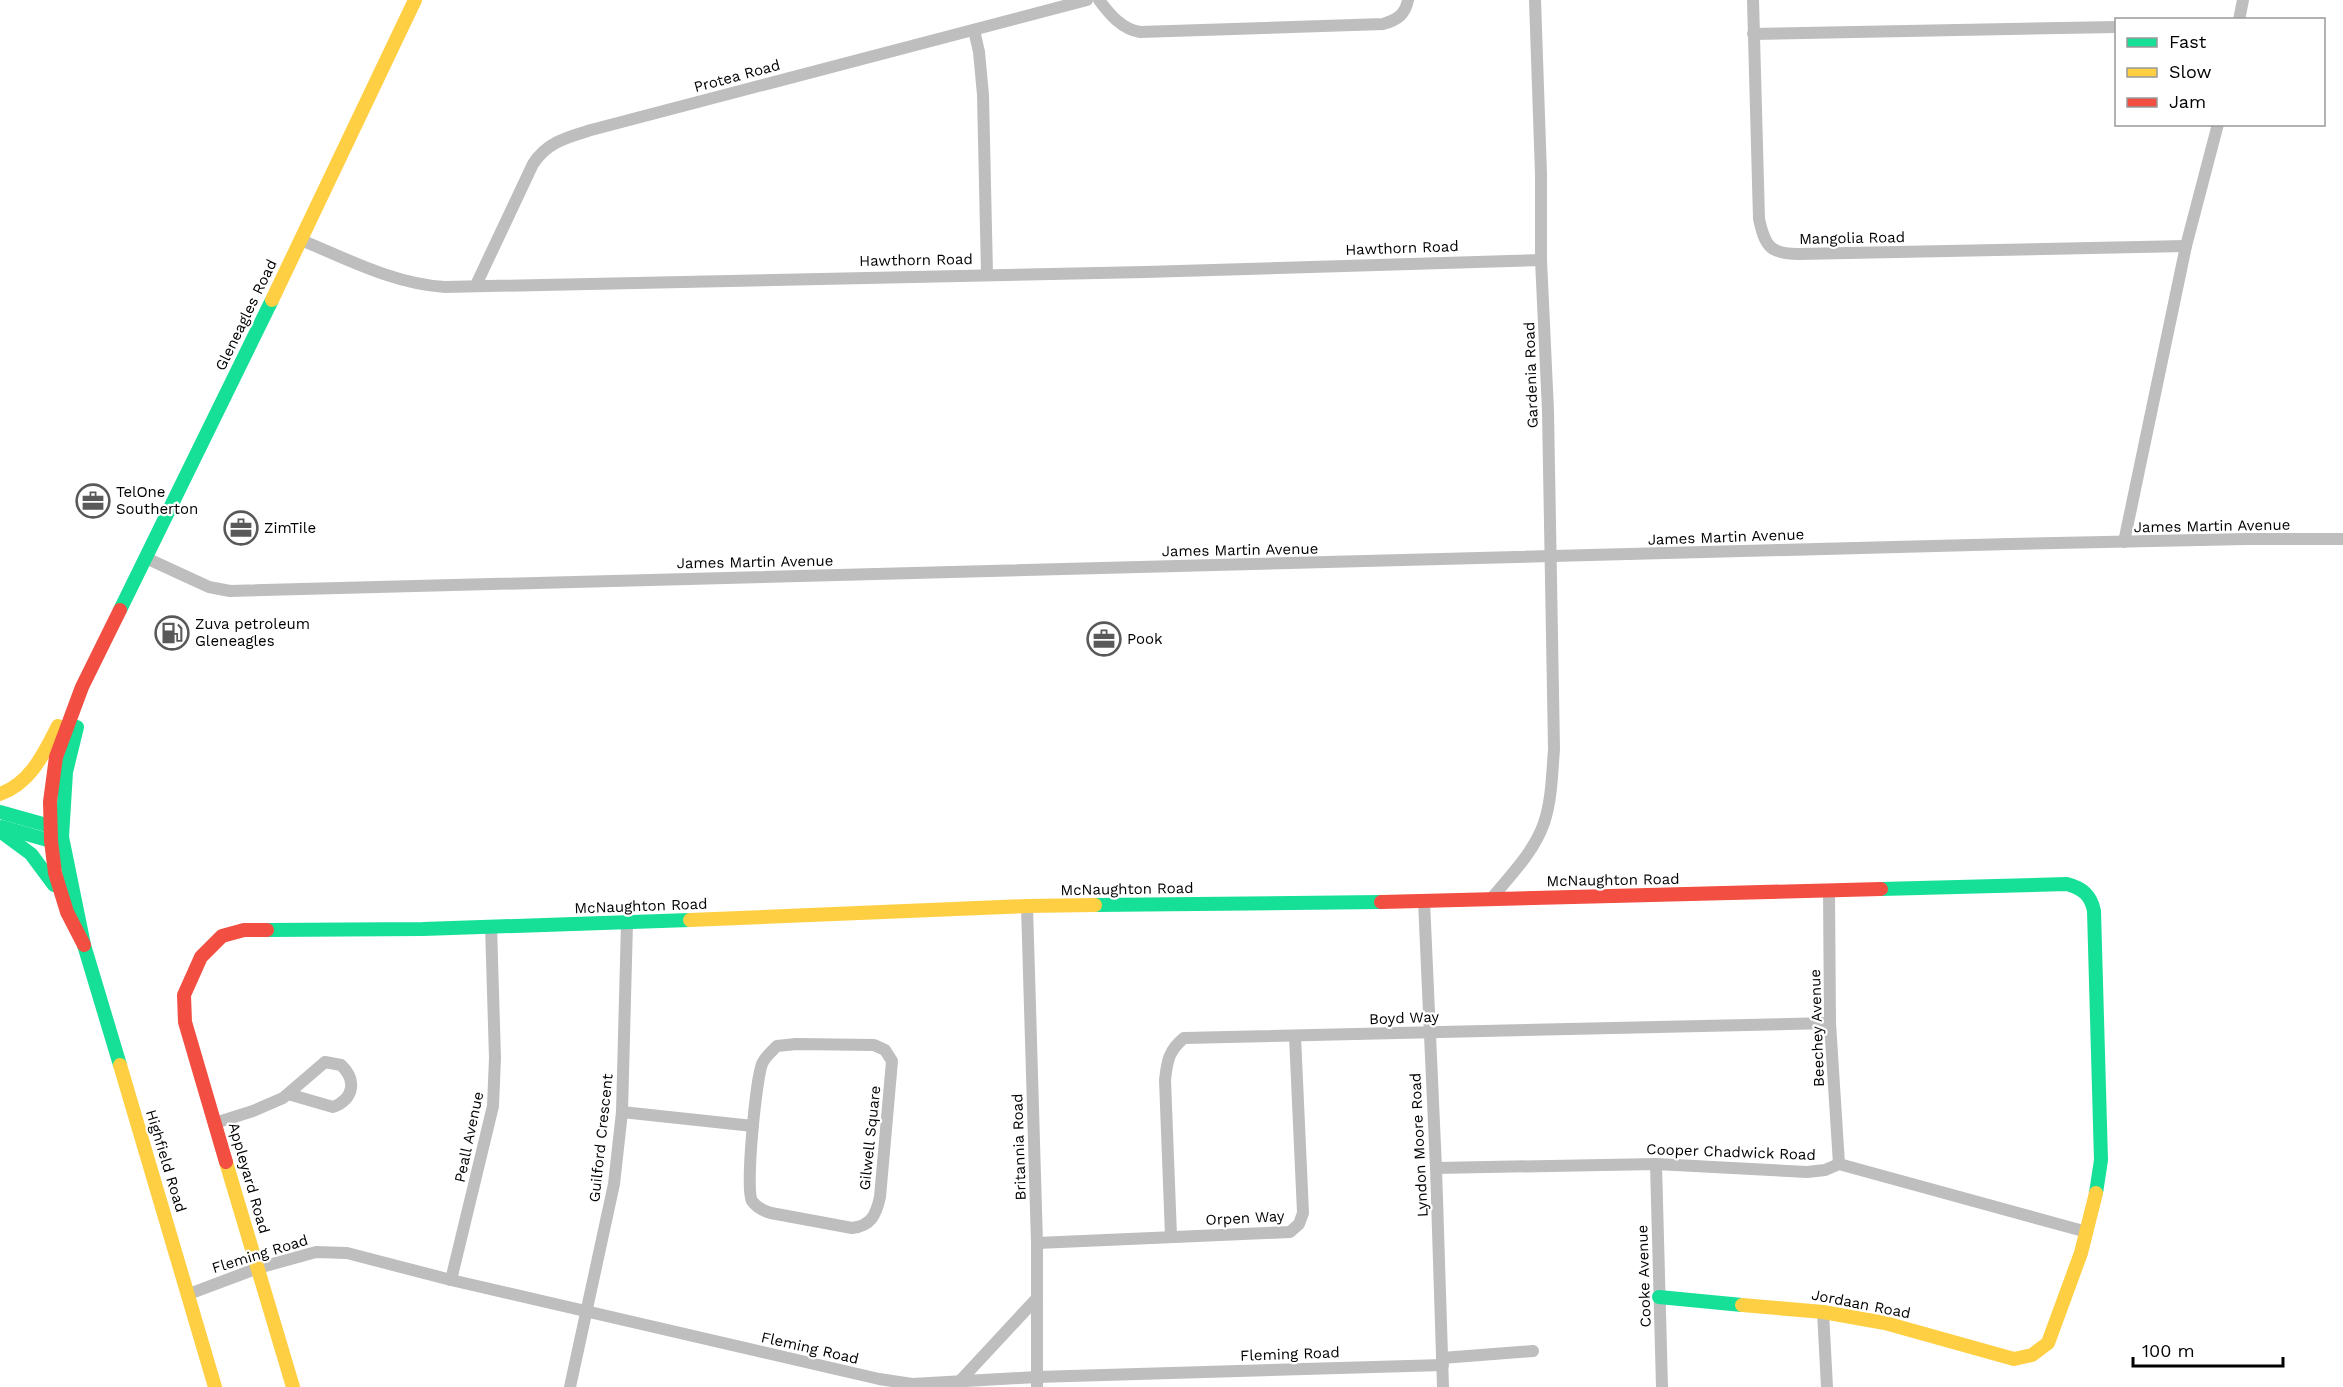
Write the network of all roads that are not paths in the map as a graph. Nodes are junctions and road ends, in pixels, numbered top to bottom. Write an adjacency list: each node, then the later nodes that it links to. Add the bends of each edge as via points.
1 (416, 0): 13 (street, Gleneagles Road)
2 (1087, 0): 10 (street, Protea Road)
3 (1100, 0): 4 (street, via 1113,18 1140,32 1383,24 1401,16)
4 (1408, 0)
5 (1535, 0): 15 (street, Gardenia Road)
6 (1753, 0): 11 (street, Mangolia Road)
7 (2243, 0): 8 (street)
8 (2239, 18)
9 (2115, 27): 11 (street)
10 (974, 30): 16 (street, via 983,95); 17 (street, Protea Road, via 558,141 543,150 533,164)
11 (1753, 34): 14 (street, Mangolia Road, via 1759,219 1766,242 1778,253)
12 (2217, 126): 14 (street)
13 (301, 240): 17 (street, Hawthorn Road, via 373,270 420,284); 21 (street, Gleneagles Road)
14 (2186, 246): 19 (street)
15 (1541, 260): 16 (street, Hawthorn Road); 20 (street, Gardenia Road)
16 (987, 274): 17 (street, Hawthorn Road)
17 (476, 285)
18 (2343, 539): 19 (street, James Martin Avenue)
19 (2124, 542): 20 (street, James Martin Avenue)
20 (1551, 557): 21 (street, James Martin Avenue, via 230,591 209,588); 32 (street, Gardenia Road, via 1554,749 1550,802 1543,825 1524,859)
21 (146, 558): 22 (street, Gleneagles Road)
22 (104, 644): 23 (street, Gleneagles Road); 29 (street, Gleneagles Road, via 75,735)
23 (76, 701): 24 (street, via 33,769 17,787); 27 (street, Gleneagles Road, via 56,757)
24 (0, 794)
25 (0, 812): 27 (street)
26 (0, 826): 29 (street)
27 (50, 826): 29 (street)
28 (0, 831): 31 (street, via 31,854)
29 (56, 839): 31 (street, Highfield Road); 37 (street, Highfield Road)
30 (1829, 891): 32 (street, McNaughton Road); 39 (street, Beechey Avenue); 49 (street, McNaughton Road, via 2067,884 2085,892 2093,902 2101,1160)
31 (60, 894): 37 (street, Highfield Road)
32 (1491, 899): 33 (street, McNaughton Road)
33 (1424, 901): 34 (street, McNaughton Road); 40 (street, Lyndon Moore Road)
34 (1027, 906): 35 (street, McNaughton Road); 51 (street, Britannia Road)
35 (627, 923): 36 (street, McNaughton Road); 43 (street, Guilford Crescent)
36 (491, 926): 38 (street, McNaughton Road, via 244,930 218,939 201,957); 53 (street, Peall Avenue, via 493,1106)
37 (84, 945): 54 (street, Highfield Road)
38 (190, 979): 44 (street, Appleyard Road, via 184,995 185,1022)
39 (1830, 1023): 40 (street, Boyd Way); 47 (street, Beechey Avenue)
40 (1429, 1032): 41 (street, Boyd Way); 48 (street, Lyndon Moore Road)
41 (1294, 1036): 50 (street, Boyd Way, via 1184,1038 1173,1047 1167,1060 1166,1080); 50 (street, Orpen Way, via 1303,1214 1299,1224 1290,1232)
42 (288, 1094): 42 (street, via 333,1107 349,1098 352,1089 341,1065 325,1062); 44 (street)
43 (622, 1112): 45 (street); 57 (street, Guilford Crescent, via 614,1184)
44 (215, 1123): 52 (street, Appleyard Road)
45 (753, 1125): 45 (street, Gilwell Square, via 762,1065 777,1046 874,1045 885,1050 892,1061 880,1197 876,1215 865,1227 852,1228 759,1209 749,1188)
46 (1656, 1164): 47 (street, Cooper Chadwick Road, via 1807,1172); 48 (street, Cooper Chadwick Road); 55 (street, Cooke Avenue)
47 (1839, 1164): 49 (street)
48 (1436, 1168): 60 (street, Lyndon Moore Road)
49 (2087, 1232): 58 (street, Jordaan Road, via 2048,1343 2027,1358 2014,1359 1885,1323)
50 (1171, 1236): 51 (street, Orpen Way)
51 (1037, 1242): 56 (street, Britannia Road)
52 (258, 1268): 53 (street, Fleming Road, via 327,1251); 54 (street, Fleming Road); 64 (street, Appleyard Road)
53 (451, 1280): 57 (street, Fleming Road)
54 (189, 1294): 63 (street, Highfield Road)
55 (1659, 1297): 58 (street, Jordaan Road); 67 (street, Cooke Avenue)
56 (1037, 1298): 61 (street, Britannia Road); 62 (street)
57 (588, 1311): 62 (street, Fleming Road, via 879,1379); 65 (street, Guilford Crescent)
58 (1823, 1312): 68 (street)
59 (1533, 1351): 60 (street, Fleming Road)
60 (1442, 1361): 61 (street, Fleming Road); 66 (street, Lyndon Moore Road)
61 (1037, 1382): 62 (street, Fleming Road)
62 (961, 1385)
63 (215, 1387)
64 (293, 1387)
65 (570, 1387)
66 (1443, 1387)
67 (1662, 1387)
68 (1827, 1387)

